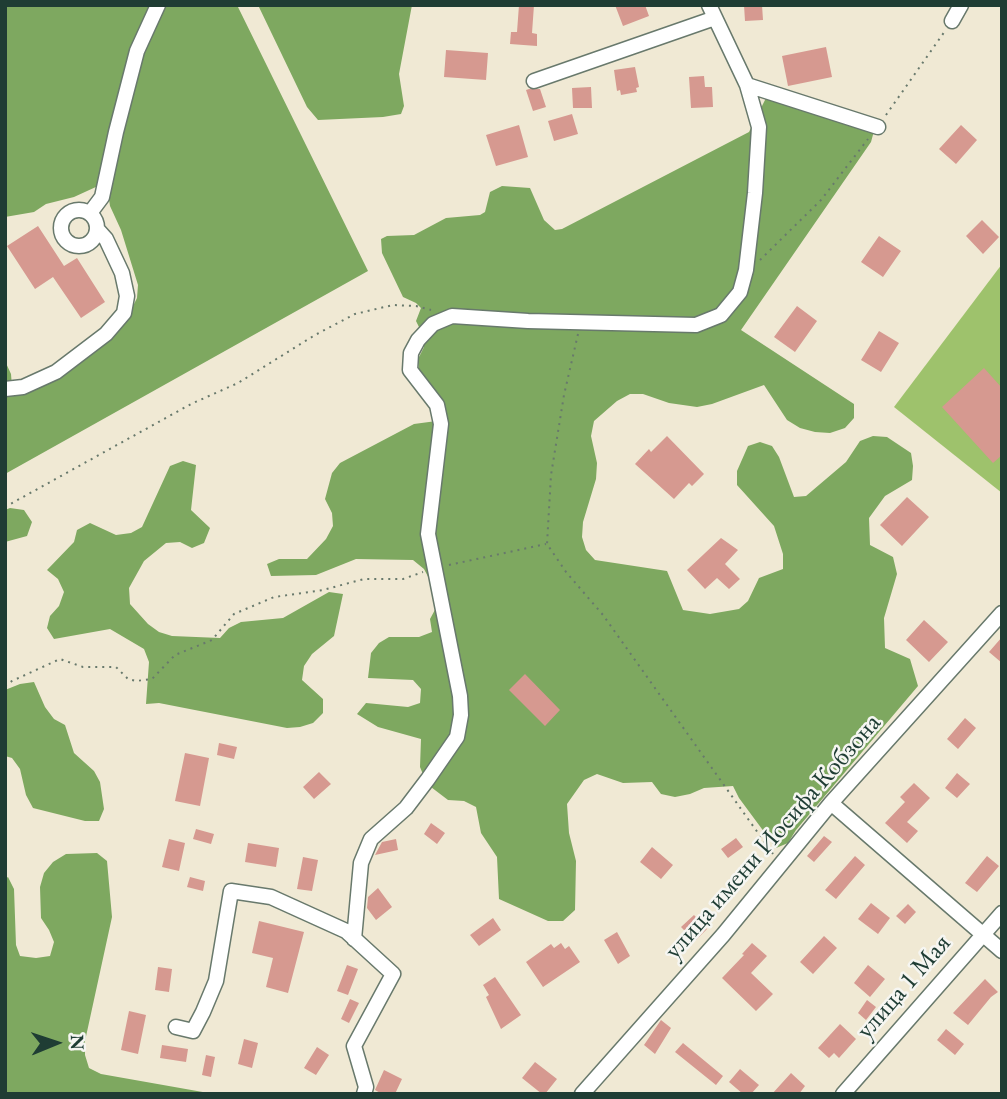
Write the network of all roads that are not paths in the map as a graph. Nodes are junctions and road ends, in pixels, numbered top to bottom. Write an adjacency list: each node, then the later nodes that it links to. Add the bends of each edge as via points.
1 (158, 5): 8 (street, via 137,51 102,197)
2 (961, 5): 4 (street)
3 (712, 12): 5 (street); 6 (street)
4 (952, 21)
5 (534, 81)
6 (747, 85): 7 (street); 15 (street, via 758,117 746,270 740,292 721,315 696,325 452,316 433,324 411,353 410,370 438,405 441,424 428,534 461,715 457,737 406,808 372,839 361,863)
7 (878, 127)
8 (90, 213): 9 (street); 9 (street, via 75,210 68,214 63,235 68,242 83,245)
9 (97, 229): 10 (street, via 122,273 127,296 124,313 106,334 55,372 23,387)
10 (5, 389)
11 (1002, 613): 12 (street, улица имени Иосифа Кобзона)
12 (831, 803): 14 (street); 19 (street, улица имени Иосифа Кобзона, via 723,935)
13 (1002, 913): 14 (street, улица 1 Мая)
14 (983, 935): 16 (street); 20 (street, улица 1 Мая)
15 (354, 939): 17 (street, via 346,931 271,897 232,891 216,981 193,1031); 18 (street, via 393,974 354,1046)
16 (1002, 951)
17 (176, 1027)
18 (364, 1094)
19 (582, 1094)
20 (843, 1094)

